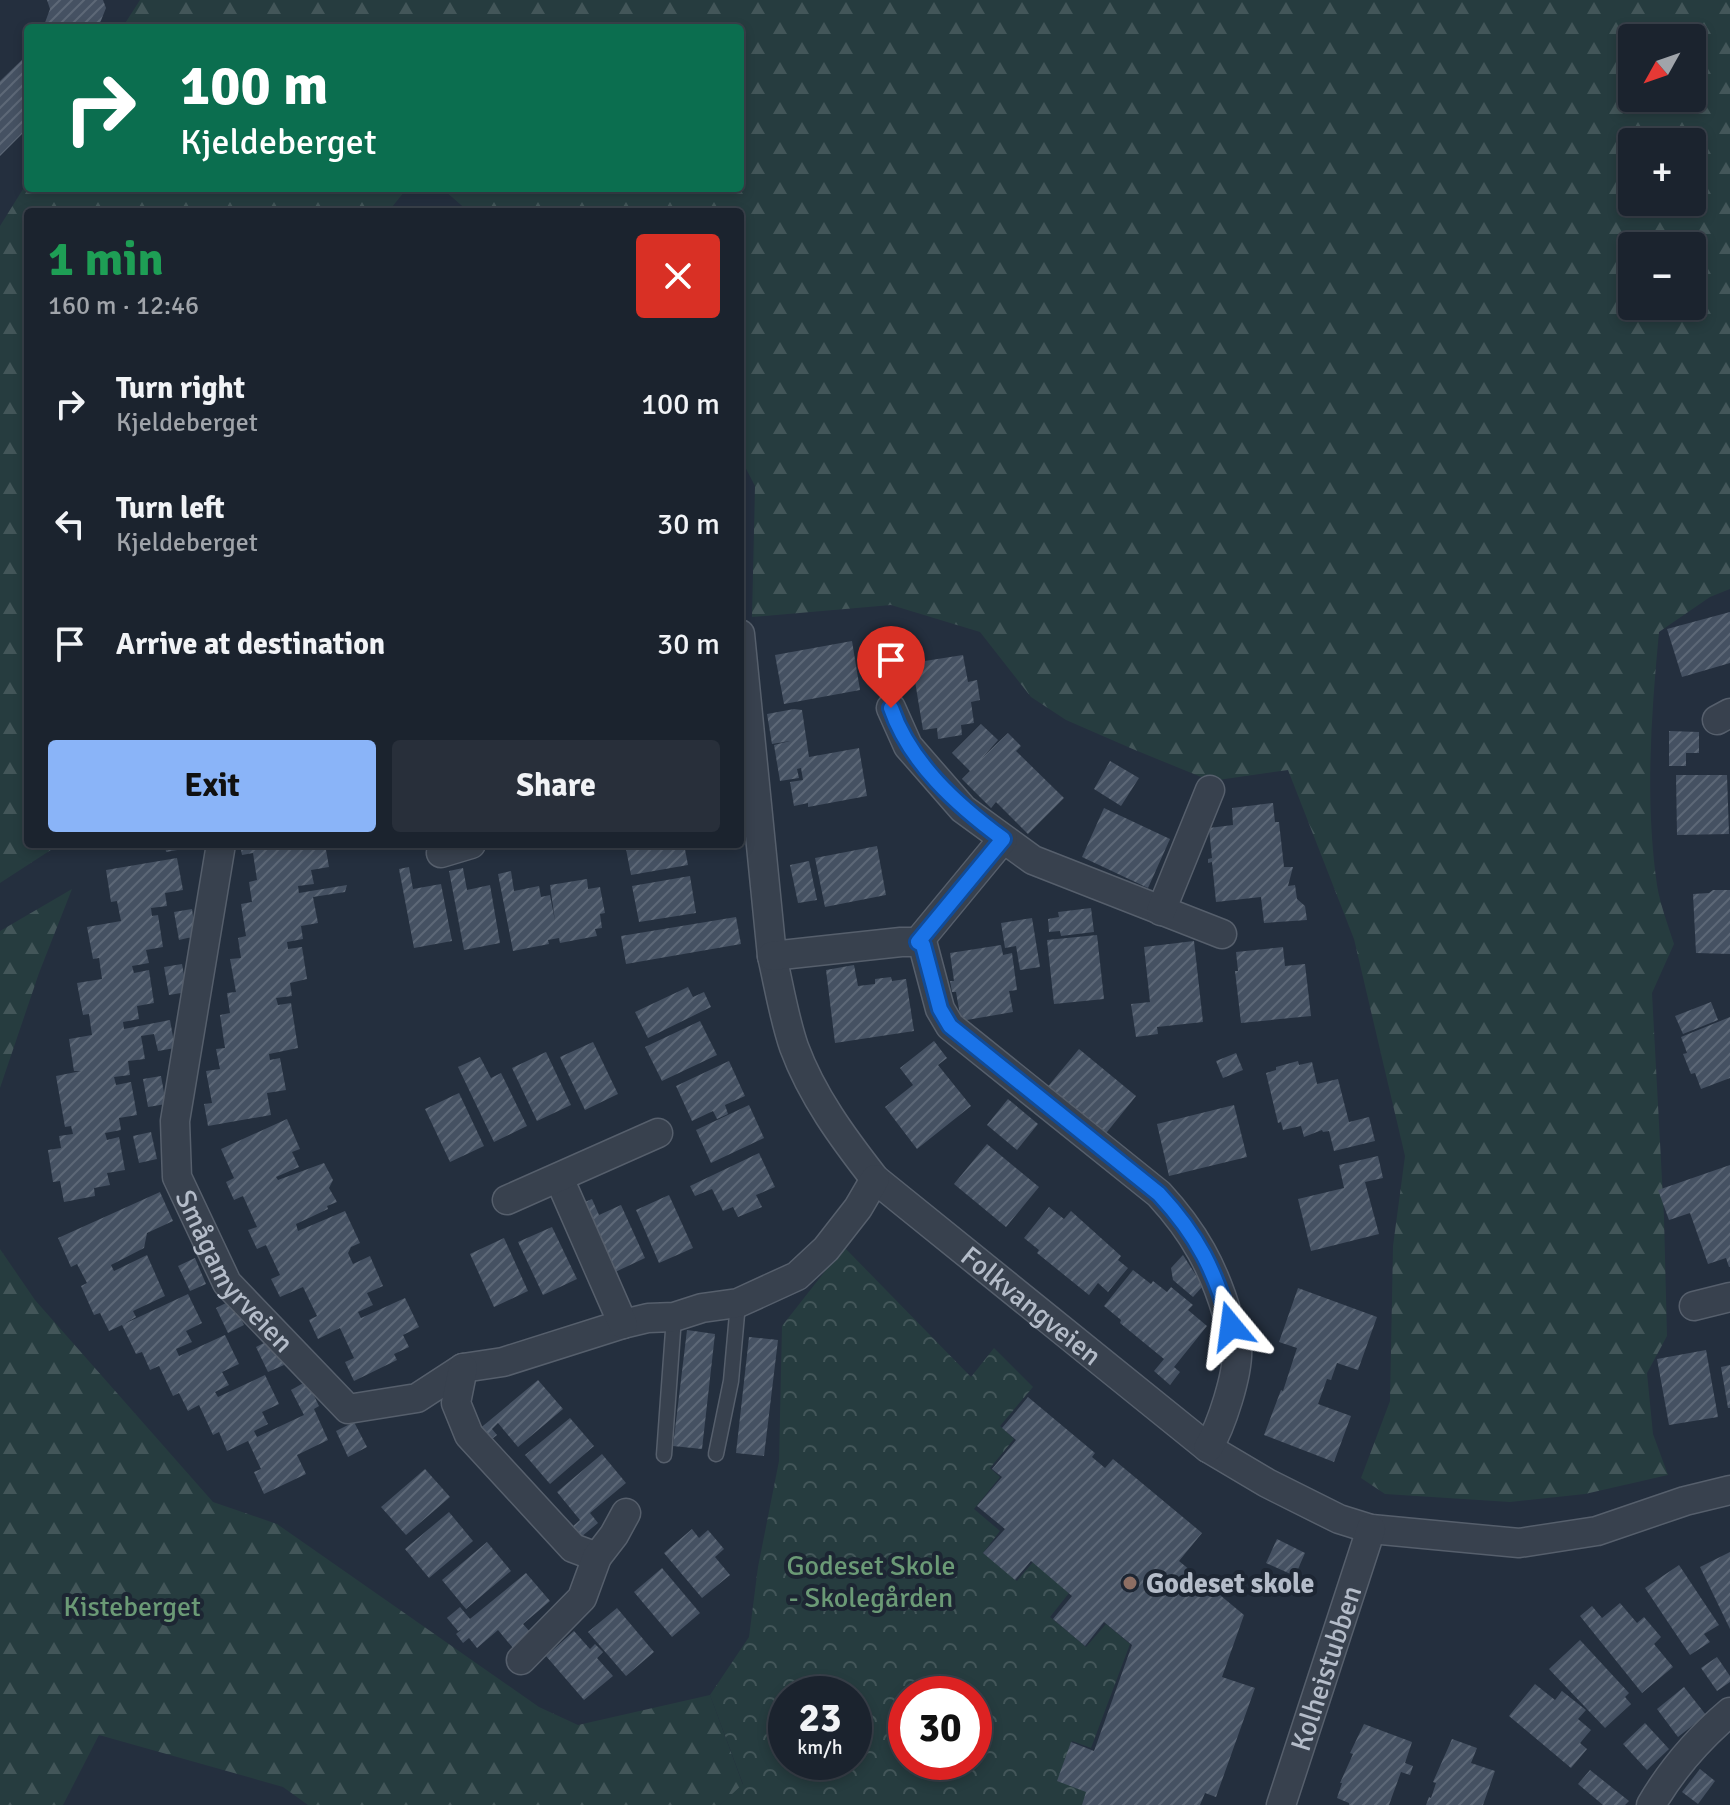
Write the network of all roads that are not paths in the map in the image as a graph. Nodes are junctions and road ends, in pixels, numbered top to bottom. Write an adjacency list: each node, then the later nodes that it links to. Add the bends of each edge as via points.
1 (744, 674): 11 (street, Folkvangveien)
2 (891, 708): 4 (street, via 917,757 963,809)
3 (1210, 790): 8 (street)
4 (1003, 839): 8 (street, via 1033,860); 10 (street)
5 (220, 848): 21 (street, Smågamyrveien, via 175,1121 177,1177 193,1215 227,1283 348,1409 417,1398)
6 (458, 848): 7 (street)
7 (441, 853)
8 (1161, 911): 9 (street)
9 (1222, 934)
10 (918, 942): 11 (street); 22 (street, via 950,1026 1159,1194 1186,1222 1218,1283 1237,1348 1226,1404)
11 (772, 956): 14 (street, Folkvangveien, via 794,1047 820,1101)
12 (658, 1133): 13 (street)
13 (559, 1178): 15 (street); 20 (street)
14 (875, 1179): 17 (street, Smågamyrveien, via 826,1249 797,1276); 22 (street, Folkvangveien)
15 (507, 1200)
16 (1730, 1297): 18 (street)
17 (738, 1303): 19 (street, Smågamyrveien); 23 (lane, via 731,1381)
18 (1694, 1306)
19 (674, 1317): 20 (street, Smågamyrveien); 24 (lane)
20 (623, 1324): 21 (street, Smågamyrveien, via 503,1362)
21 (463, 1368): 28 (street, via 456,1403 469,1435 573,1548)
22 (1208, 1448): 27 (street, Folkvangveien, via 1339,1519)
23 (716, 1454)
24 (664, 1455)
25 (1730, 1490): 27 (street, Folkvangveien, via 1597,1531 1519,1543)
26 (626, 1513): 28 (street)
27 (1371, 1529): 31 (street, Kolheistubben)
28 (597, 1557): 29 (street, via 582,1598)
29 (521, 1660)
30 (1730, 1712): 32 (street, via 1694,1744)
31 (1281, 1805)
32 (1651, 1805)

